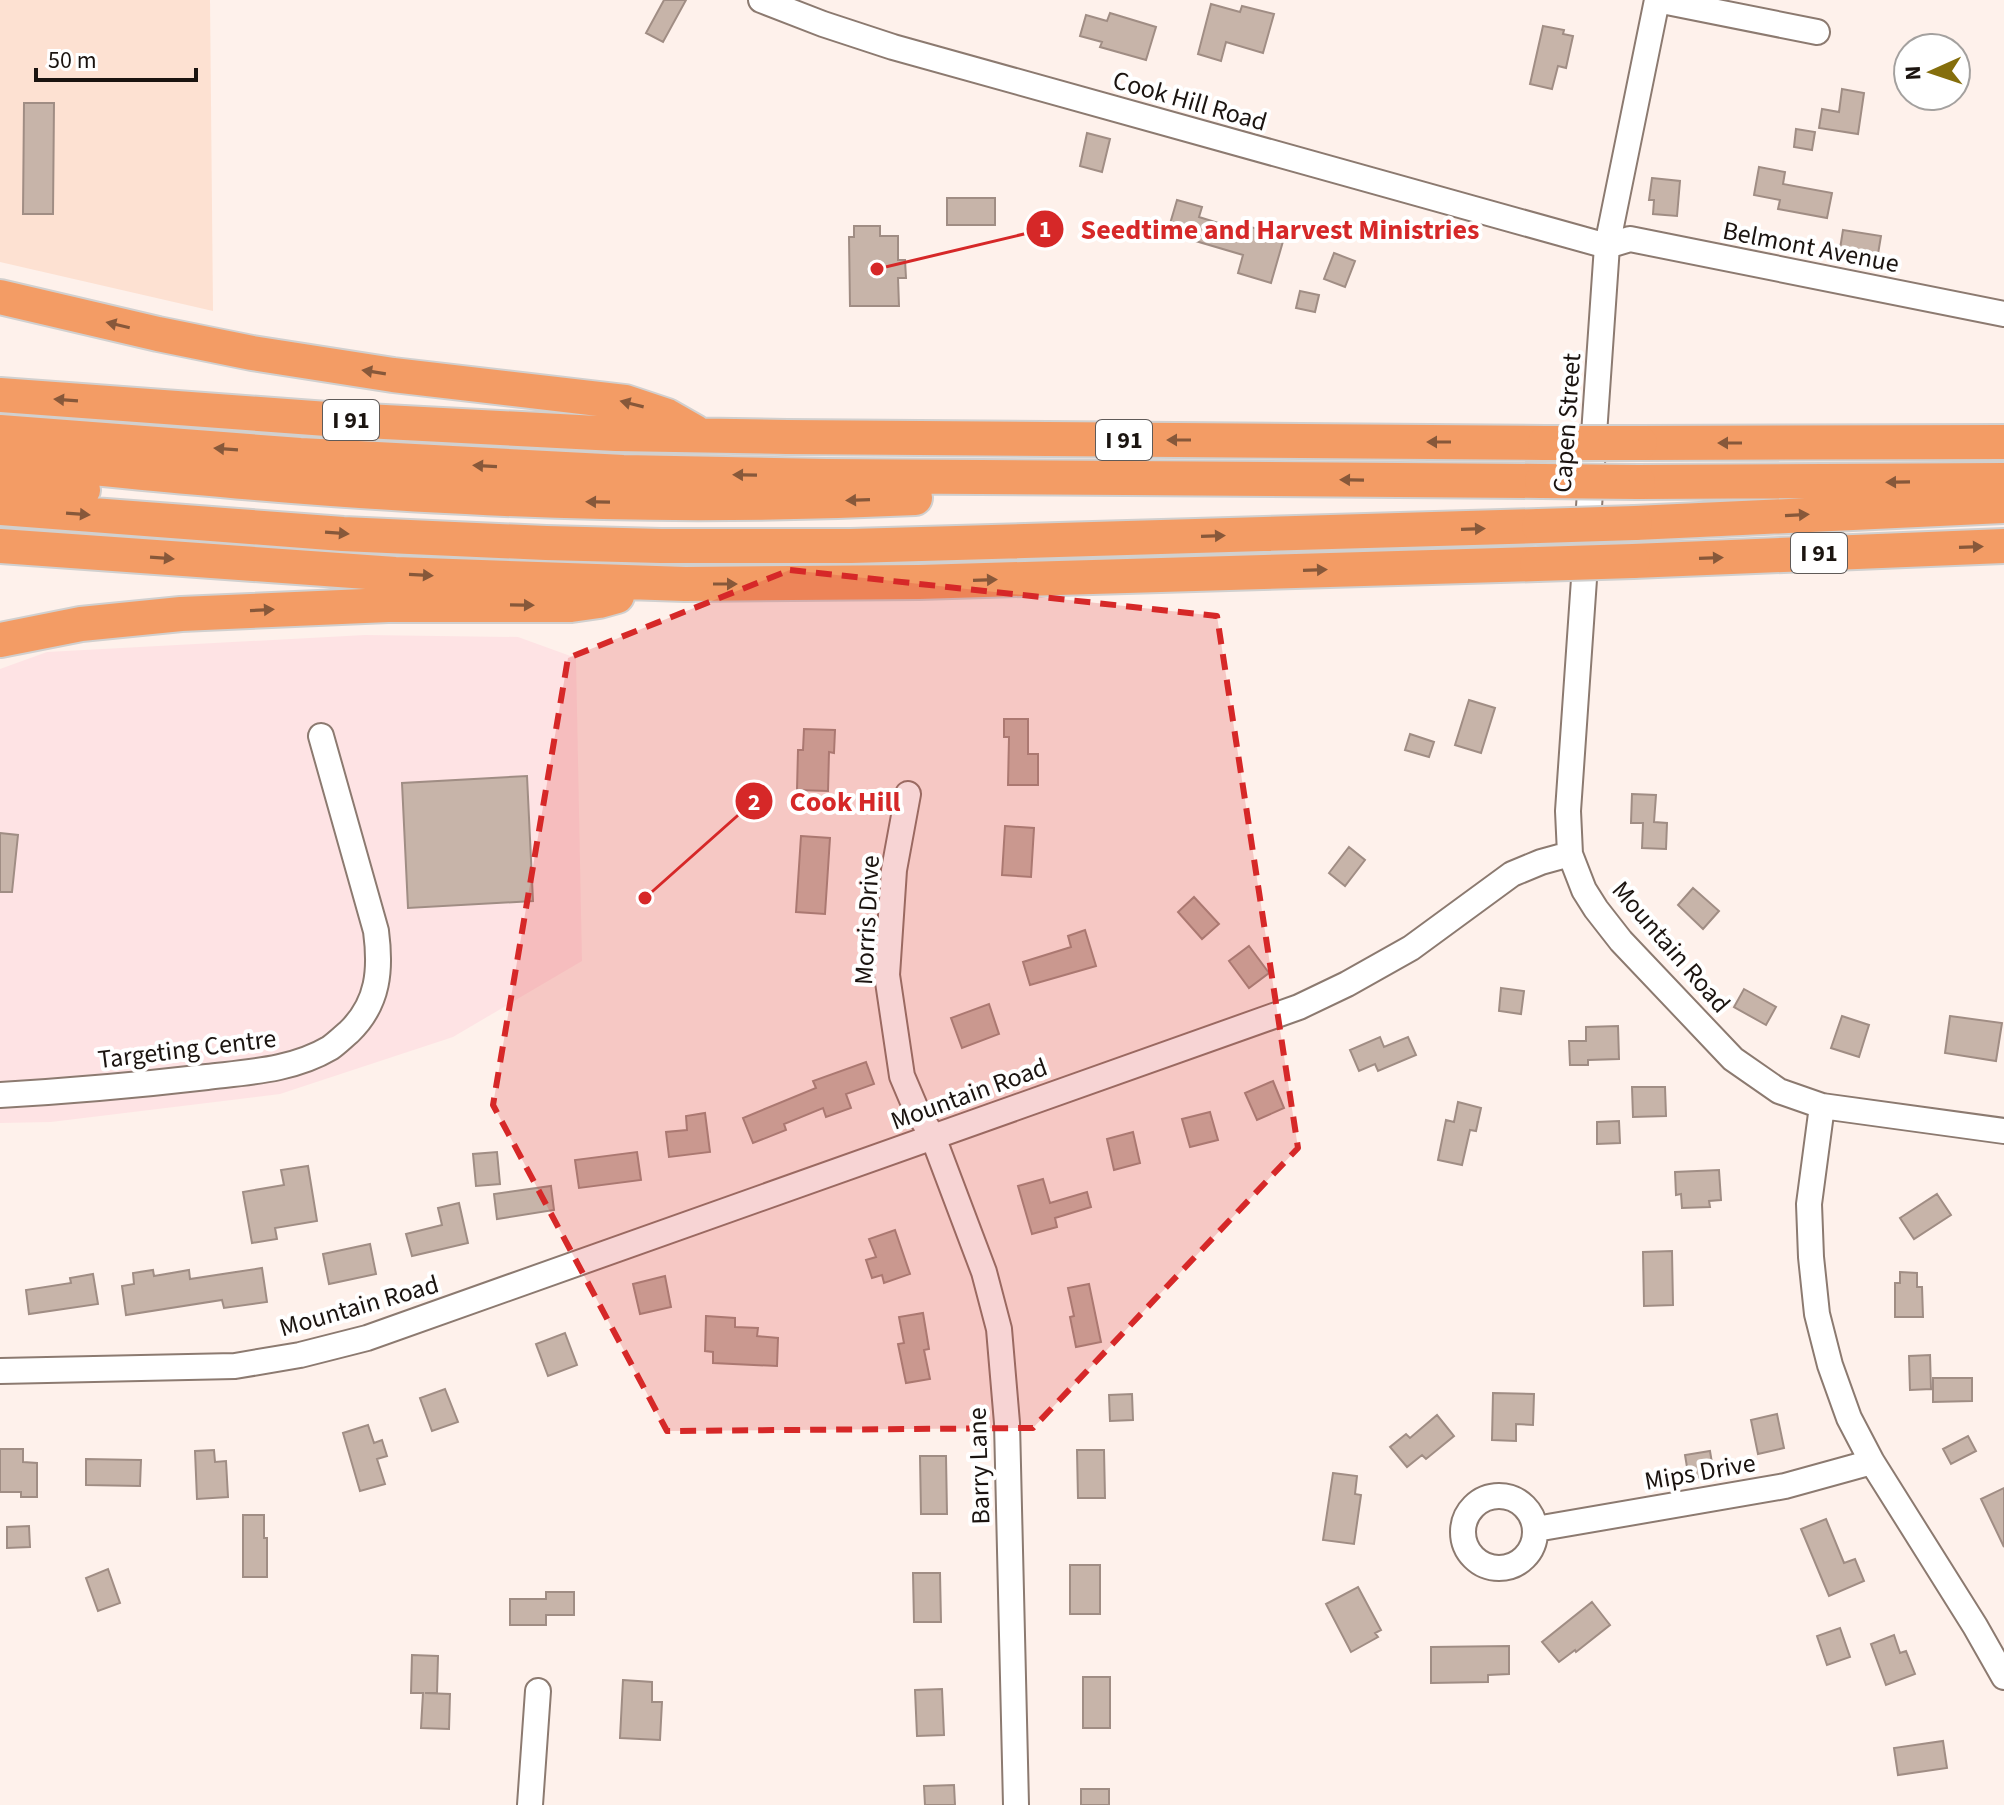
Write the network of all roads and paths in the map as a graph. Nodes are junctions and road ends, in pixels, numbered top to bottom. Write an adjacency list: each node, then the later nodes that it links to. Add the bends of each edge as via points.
1 (761, 0): 4 (street, Cook Hill Road, via 893,47)
2 (1657, 0): 3 (street); 4 (street, Capen Street)
3 (1817, 32)
4 (1607, 246): 6 (street, Belmont Avenue, via 1630,239); 24 (street, Capen Street, via 1568,811)
5 (0, 297): 9 (highway, one-way to 5, via 667,416 625,402 252,353)
6 (2004, 314)
7 (0, 395): 9 (highway, I 91, one-way to 7, via 357,420)
8 (0, 432): 12 (highway, one-way to 8, via 623,472)
9 (702, 436): 10 (highway, I 91, one-way to 9, bridge)
10 (2004, 442)
11 (0, 459): 12 (highway, one-way to 11, via 907,499 666,503 408,494)
12 (1215, 478): 13 (highway, one-way to 12, bridge)
13 (2004, 480)
14 (0, 484): 17 (highway, via 622,529 1041,532)
15 (2004, 506): 17 (highway, one-way to 15, bridge)
16 (0, 508): 17 (highway, one-way to 17, via 343,534 546,543 784,547)
17 (1151, 538)
18 (0, 546): 20 (highway, I 91, one-way to 20, via 395,574)
19 (2004, 546): 20 (highway, I 91, one-way to 19, bridge, via 919,582)
20 (647, 583): 21 (highway, one-way to 20, via 81,624 196,613 571,605 613,598)
21 (0, 640)
22 (321, 736): 25 (street, Targeting Centre, via 380,958 371,1004 356,1025 332,1047 273,1068)
23 (908, 794): 28 (street, Morris Drive, via 894,870 887,975 902,1076)
24 (1570, 854): 26 (street, Mountain Road, via 1584,890 1621,941 1733,1059 1779,1091); 28 (street, Mountain Road, via 1512,874 1411,948 1299,1007)
25 (0, 1095)
26 (1822, 1106): 27 (street, Mountain Road); 30 (street, via 1809,1204 1817,1314 1849,1418)
27 (2004, 1131)
28 (933, 1137): 29 (street, Mountain Road, via 381,1333 300,1355 235,1366); 35 (street, Barry Lane, via 984,1272 999,1329 1007,1423)
29 (0, 1371)
30 (1872, 1462): 31 (street, Mips Drive, via 1785,1486); 32 (street)
31 (1536, 1529)
32 (2004, 1677)
33 (538, 1691): 34 (street)
34 (530, 1805)
35 (1016, 1805)

